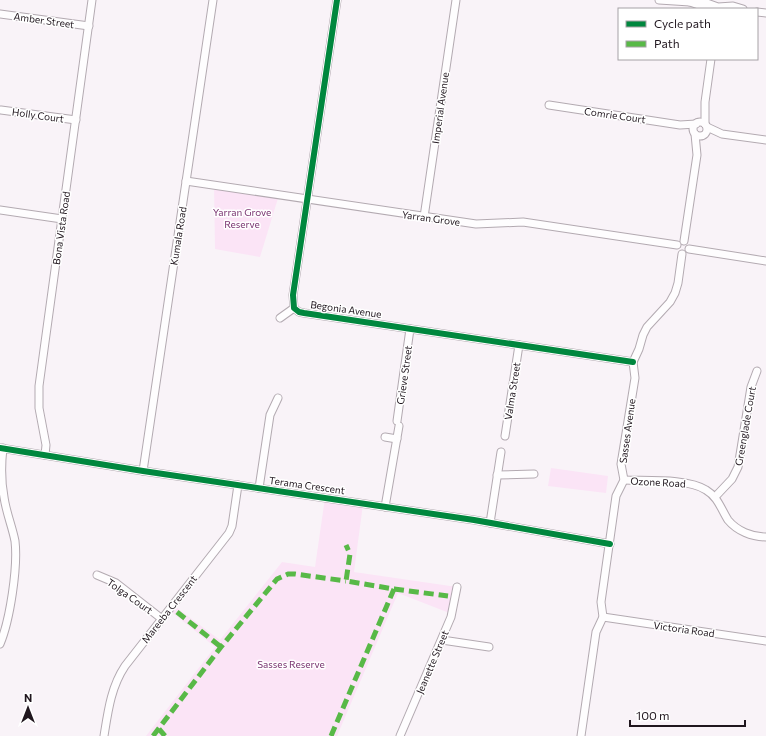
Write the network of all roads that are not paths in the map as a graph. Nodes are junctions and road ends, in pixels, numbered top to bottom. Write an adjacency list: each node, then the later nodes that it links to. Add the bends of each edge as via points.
1 (92, 0): 12 (street, Bona Vista Road)
2 (213, 0): 24 (street, Kumala Road)
3 (337, 0): 25 (street)
4 (456, 0): 27 (street, Imperial Avenue)
5 (659, 0): 6 (street)
6 (677, 0): 7 (street)
7 (690, 2): 8 (street); 9 (street, via 704,2)
8 (707, 8)
9 (718, 8): 10 (street)
10 (740, 8)
11 (0, 14): 12 (street, Amber Street)
12 (89, 26): 17 (street, Bona Vista Road)
13 (711, 60): 14 (street)
14 (704, 102): 18 (street); 19 (street)
15 (549, 105): 19 (street, Comrie Court)
16 (1, 110): 17 (street, Holly Court)
17 (76, 120): 28 (street, Bona Vista Road)
18 (706, 126): 19 (street, via 701,122); 20 (street); 21 (street, via 708,130)
19 (695, 128): 21 (street, via 700,136); 23 (street)
20 (722, 134): 21 (street); 22 (street)
21 (704, 135): 23 (street)
22 (766, 140)
23 (697, 155): 29 (street)
24 (186, 181): 25 (street, Yarran Grove); 47 (street, Kumala Road)
25 (308, 200): 27 (street, Yarran Grove); 34 (street, via 293,298)
26 (0, 210): 28 (street)
27 (424, 216): 30 (street, Yarran Grove, via 476,224 523,222)
28 (62, 219): 46 (street, Bona Vista Road, via 39,394 46,445)
29 (684, 241): 30 (street); 31 (street, via 688,243)
30 (677, 245): 32 (street, via 678,251)
31 (689, 249): 32 (street); 33 (street)
32 (682, 254): 38 (street, Sasses Avenue, via 675,293 647,327)
33 (766, 260)
34 (294, 308): 35 (street); 36 (street, Begonia Avenue, via 304,313)
35 (280, 318)
36 (410, 329): 37 (street, Begonia Avenue); 43 (street, Grieve Street)
37 (519, 345): 38 (street, Begonia Avenue); 41 (street, Valma Street)
38 (633, 362): 50 (street, Sasses Avenue, via 635,378 621,464)
39 (757, 372): 53 (street, Greenglade Court, via 751,388 738,467 732,479)
40 (278, 398): 52 (street, via 270,415)
41 (505, 436)
42 (385, 437): 43 (street)
43 (397, 439): 54 (street, Grieve Street)
44 (1, 448): 46 (street, Terama Crescent); 62 (street, via 2,489 14,535 15,551 13,585)
45 (501, 452): 49 (street)
46 (45, 456): 47 (street, Terama Crescent)
47 (143, 471): 51 (street, Terama Crescent)
48 (534, 474): 49 (street)
49 (498, 475): 55 (street)
50 (624, 480): 53 (street, Ozone Road, via 689,483); 57 (street, via 616,496)
51 (238, 485): 52 (street, Terama Crescent); 61 (street, Mareeba Crescent, via 229,533)
52 (259, 488): 54 (street, Terama Crescent)
53 (715, 497): 56 (street, Ozone Road, via 728,519 739,529)
54 (384, 507): 55 (street, Terama Crescent)
55 (490, 523): 57 (street, Terama Crescent)
56 (766, 538)
57 (610, 544): 60 (street, via 601,602)
58 (97, 575): 61 (street, Tolga Court, via 116,583)
59 (457, 587): 63 (street, Jeanette Street, via 453,612)
60 (603, 617): 64 (street, Victoria Road); 69 (street, via 596,632)
61 (162, 619): 67 (street, Mareeba Crescent, via 116,681 110,699)
62 (3, 621): 65 (street)
63 (442, 640): 66 (street); 68 (street, Jeanette Street)
64 (766, 641)
65 (0, 644)
66 (489, 647)
67 (104, 736)
68 (400, 736)
69 (581, 736)

